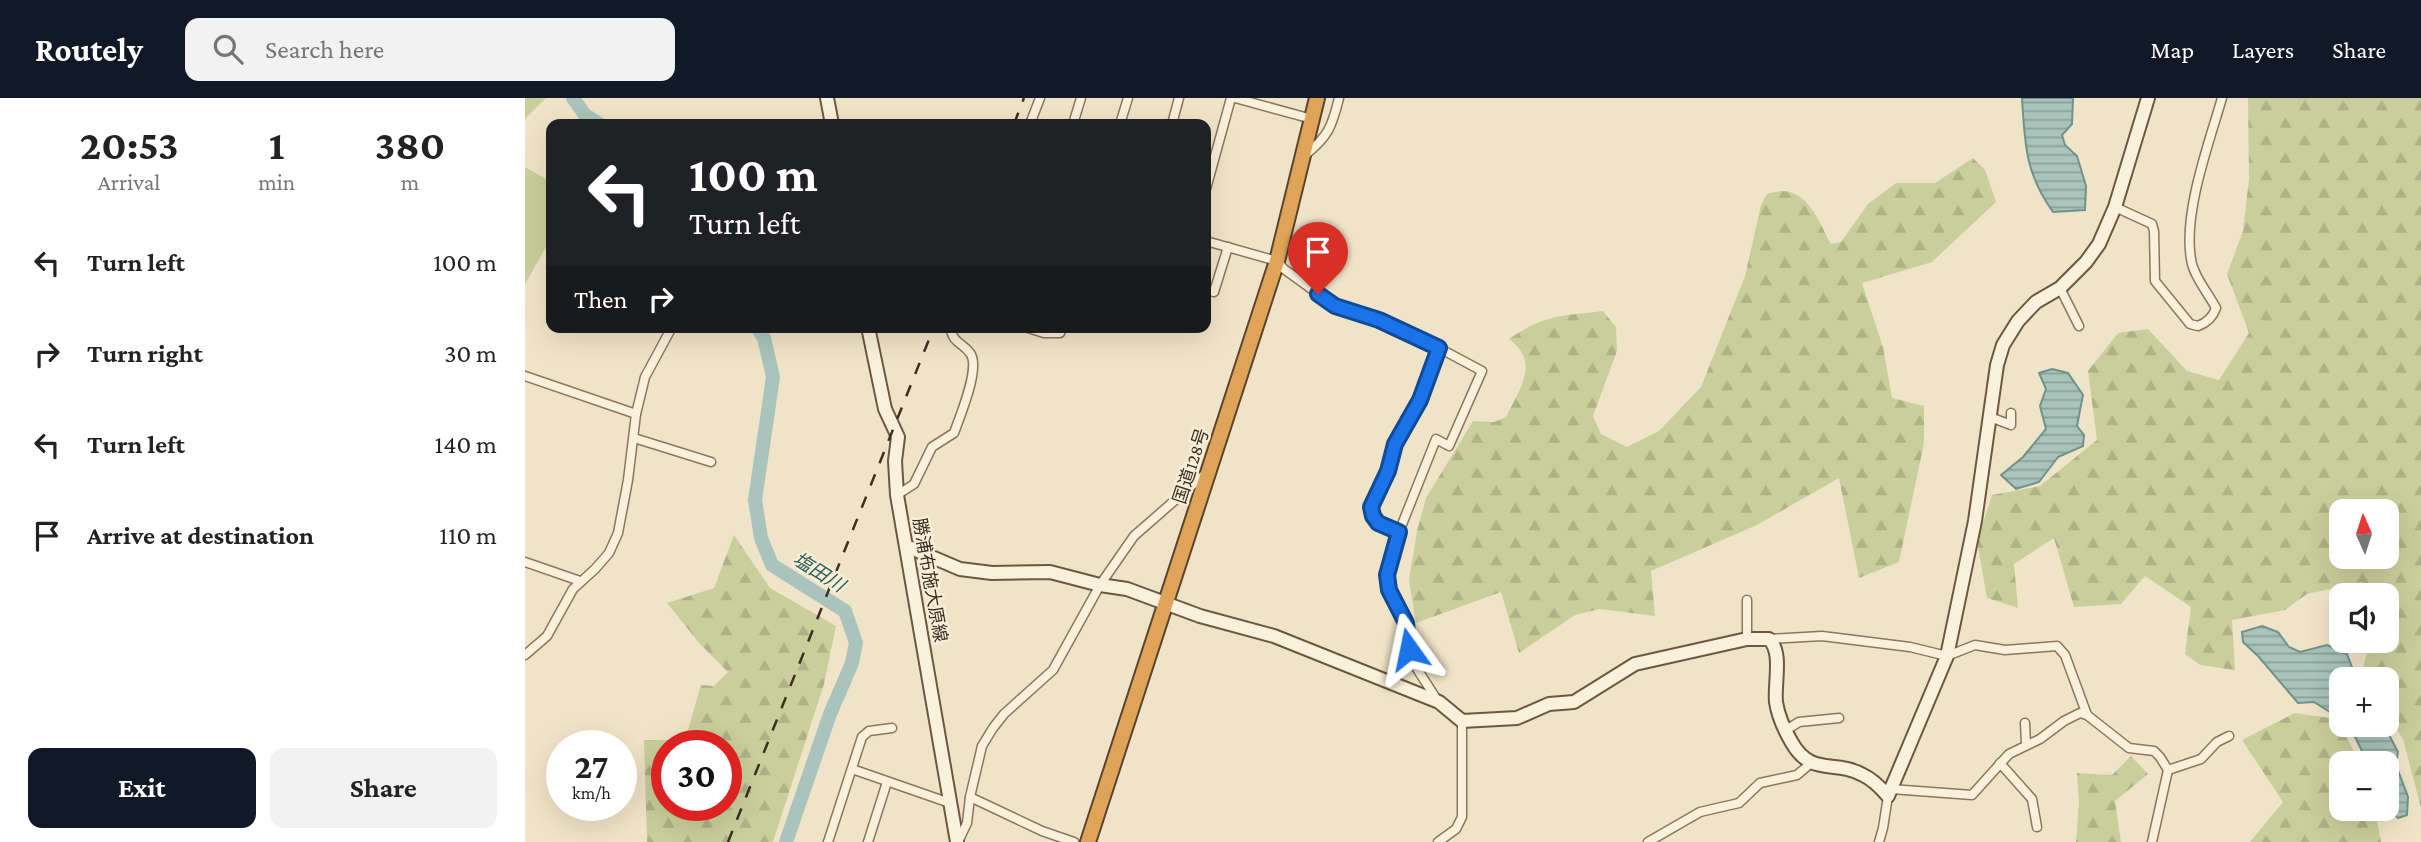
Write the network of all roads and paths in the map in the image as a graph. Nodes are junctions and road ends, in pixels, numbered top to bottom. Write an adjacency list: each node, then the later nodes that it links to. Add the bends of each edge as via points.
1 (827, 98): 11 (street)
2 (1040, 98): 12 (street)
3 (1080, 98): 13 (street)
4 (1128, 98): 14 (street)
5 (1179, 98): 15 (street)
6 (1233, 98): 16 (street); 18 (street)
7 (1317, 98): 16 (highway, 国道128号)
8 (1339, 98): 17 (street, via 1329,131)
9 (2148, 98): 19 (street)
10 (2222, 98): 19 (street, via 2190,229 2192,264 2215,307 2205,323 2190,324 2154,281 2152,224)
11 (831, 119)
12 (1032, 119)
13 (1074, 119)
14 (1122, 119)
15 (1173, 119)
16 (1313, 119): 17 (highway, 国道128号)
17 (1304, 156): 22 (highway, 国道128号)
18 (1211, 172)
19 (2115, 206): 23 (street, via 2099,244)
20 (1211, 242): 21 (street)
21 (1227, 247): 22 (street); 24 (street)
22 (1277, 261): 29 (street, via 1335,306 1389,324); 36 (highway, 国道128号)
23 (2060, 288): 25 (street); 33 (street, via 2036,302 2003,345)
24 (1211, 291)
25 (2079, 326)
26 (669, 333): 32 (street, via 648,369)
27 (869, 333): 37 (street, 勝浦布施大原線, via 885,408 898,438)
28 (952, 333): 37 (street, via 970,352 974,368 954,433 932,447 914,484)
29 (1439, 348): 38 (street, via 1371,507 1378,523); 38 (street, via 1482,371 1449,446 1436,439)
30 (525, 376): 32 (street)
31 (2011, 413): 33 (street, via 2011,425)
32 (636, 414): 34 (street)
33 (1990, 417): 48 (street)
34 (634, 438): 35 (street); 41 (street, via 618,533 608,553)
35 (711, 462)
36 (1210, 470): 42 (street, via 1134,536); 44 (highway, 国道128号)
37 (897, 495): 39 (street, 勝浦布施大原線)
38 (1399, 532): 49 (street, via 1387,575 1389,590 1406,623 1414,664)
39 (906, 546): 42 (street, via 960,569 1050,572); 65 (street, 勝浦布施大原線)
40 (525, 562): 41 (street)
41 (580, 581): 47 (street, via 547,636)
42 (1100, 585): 44 (street); 64 (street, via 1053,670 1005,714 982,746)
43 (1747, 600): 45 (street)
44 (1167, 602): 49 (street, via 1274,636); 71 (highway, 国道128号)
45 (1747, 639): 46 (street); 52 (street, via 1635,664 1574,702 1549,704 1517,718)
46 (1769, 639): 48 (street, via 1822,636); 55 (street, via 1776,648 1776,702)
47 (525, 655)
48 (1947, 656): 50 (street, via 1975,645 2005,650 2057,646 2065,655); 63 (street)
49 (1439, 702): 52 (street)
50 (2087, 715): 57 (street, via 2080,713); 61 (street, via 2129,748 2154,751)
51 (1839, 718): 55 (street, via 1799,722)
52 (1462, 721): 72 (street, via 1462,817 1456,829)
53 (2025, 723): 57 (street)
54 (892, 728): 60 (street, via 869,731 862,737)
55 (1786, 730): 58 (street)
56 (2229, 736): 61 (street, via 2201,759)
57 (2026, 744): 59 (street)
58 (1811, 763): 63 (street, via 1863,775); 73 (street, via 1797,775 1760,783 1738,803 1700,812)
59 (2000, 763): 63 (street, via 1972,795); 66 (street, via 2032,799)
60 (852, 769): 62 (street); 67 (street)
61 (2168, 771): 75 (street)
62 (887, 782): 65 (street); 68 (street)
63 (1889, 793): 74 (street)
64 (970, 797): 69 (street, via 967,823); 70 (street)
65 (950, 803): 69 (street, 勝浦布施大原線)
66 (2038, 827)
67 (828, 842)
68 (868, 842)
69 (958, 842)
70 (1074, 842)
71 (1088, 842)
72 (1438, 842)
73 (1648, 842)
74 (1879, 842)
75 (2152, 842)

